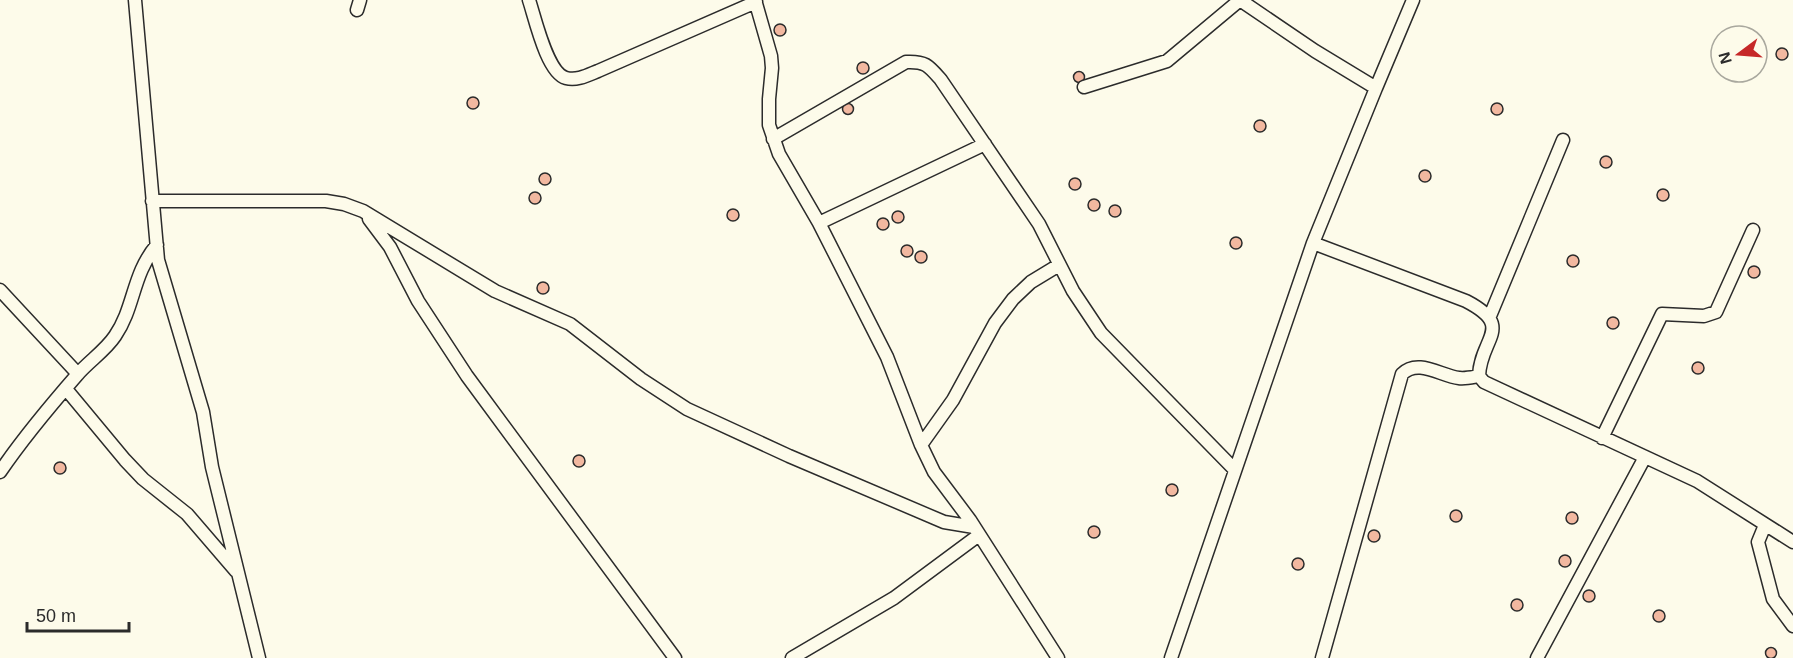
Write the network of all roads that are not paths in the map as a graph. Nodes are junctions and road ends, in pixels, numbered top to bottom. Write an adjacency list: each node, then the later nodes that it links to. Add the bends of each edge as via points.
1 (135, 0): 11 (street)
2 (529, 0): 5 (street, via 557,73 573,79)
3 (1240, 0): 6 (street, via 1167,61); 7 (street)
4 (1413, 0): 7 (street)
5 (756, 1): 8 (street, via 771,56 769,124)
6 (1084, 87)
7 (1376, 88): 15 (street)
8 (773, 139): 10 (street, via 906,62 920,61 942,80); 13 (street)
9 (1563, 140): 19 (street)
10 (985, 144): 13 (street); 17 (street, via 1039,224)
11 (152, 201): 12 (street, via 326,201); 16 (street)
12 (363, 212): 29 (street, via 495,291 570,324 687,409 944,522); 34 (street, via 390,247 424,310 467,376)
13 (819, 223): 24 (street, via 887,357)
14 (1753, 230): 23 (street, via 1716,312 1704,316 1662,314)
15 (1312, 243): 19 (street, via 1467,301); 26 (street)
16 (156, 244): 20 (street, via 142,265 115,336); 31 (street, via 203,412)
17 (1059, 264): 24 (street, via 1013,299 995,323 953,400); 26 (street, via 1101,333)
18 (0, 290): 20 (street)
19 (1490, 316): 21 (street, via 1493,330)
20 (78, 374): 22 (street)
21 (1479, 376): 23 (street, via 1493,387); 38 (street, via 1460,378 1414,367 1402,374)
22 (66, 389): 27 (street); 31 (street, via 125,460 187,514)
23 (1602, 438): 25 (street)
24 (921, 445): 29 (street, via 934,472)
25 (1645, 458): 28 (street, via 1697,481); 39 (street)
26 (1235, 470): 37 (street)
27 (0, 472)
28 (1765, 525): 30 (street); 32 (street, via 1758,542 1773,599)
29 (977, 531): 35 (street, via 894,598); 36 (street)
30 (1793, 542)
31 (238, 574): 33 (street)
32 (1793, 626)
33 (259, 658)
34 (675, 658)
35 (792, 658)
36 (1058, 658)
37 (1171, 658)
38 (1322, 658)
39 (1537, 658)

